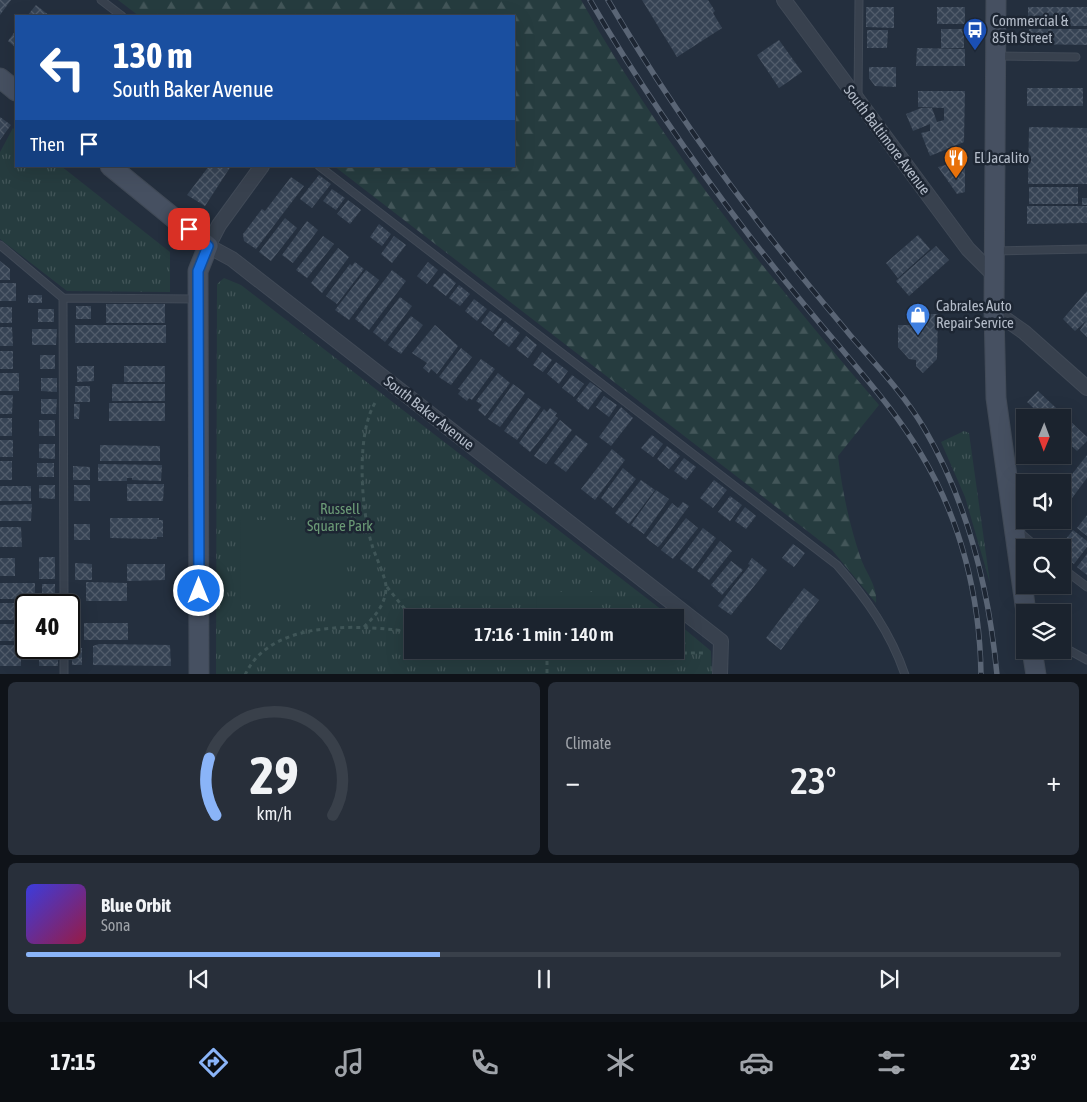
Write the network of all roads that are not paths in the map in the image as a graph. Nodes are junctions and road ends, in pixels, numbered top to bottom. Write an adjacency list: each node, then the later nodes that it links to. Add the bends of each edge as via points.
1 (101, 0): 5 (lane)
2 (784, 0): 10 (street, South Baltimore Avenue)
3 (858, 0): 10 (lane)
4 (996, 0): 6 (main road)
5 (121, 15)
6 (996, 56): 7 (lane); 17 (main road)
7 (1076, 57)
8 (0, 78): 9 (main road)
9 (15, 90)
10 (858, 101): 18 (street, South Baltimore Avenue, via 968,249)
11 (111, 167): 15 (main road, South Baker Avenue)
12 (261, 167): 15 (street, via 219,225)
13 (321, 167): 36 (lane, via 837,565 866,599 899,656)
14 (0, 245): 19 (lane)
15 (208, 246): 20 (main road, via 198,271); 35 (street, South Baker Avenue, via 232,260 720,641)
16 (1087, 249): 17 (lane)
17 (995, 251): 18 (main road)
18 (995, 276): 21 (main road)
19 (63, 298): 20 (lane); 27 (lane)
20 (199, 299): 34 (main road)
21 (994, 311): 22 (street, via 1024,332); 23 (main road, via 996,398)
22 (1087, 388)
23 (1014, 528): 24 (lane); 28 (main road)
24 (1027, 539)
25 (1071, 575): 26 (lane)
26 (1087, 587)
27 (64, 594)
28 (1025, 604)
29 (1071, 651): 32 (lane)
30 (64, 659): 33 (lane)
31 (1034, 659): 37 (main road)
32 (1087, 660)
33 (64, 674)
34 (199, 674)
35 (720, 674)
36 (905, 674)
37 (1036, 674)

